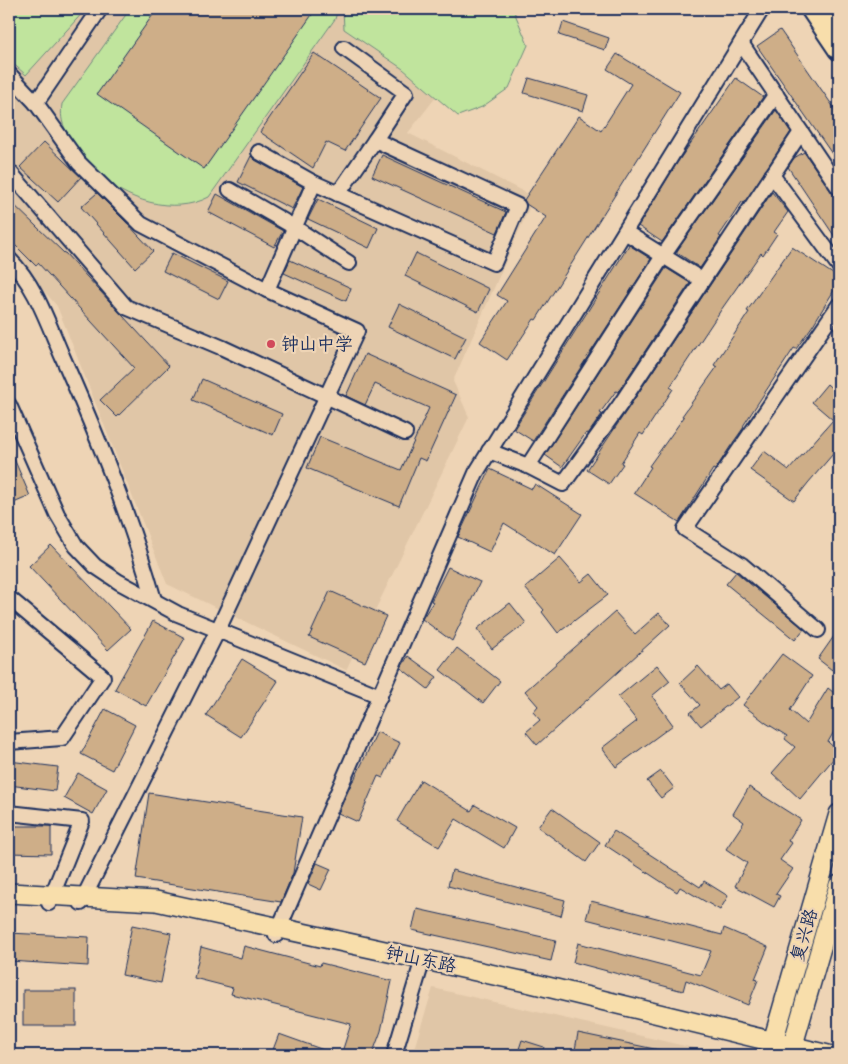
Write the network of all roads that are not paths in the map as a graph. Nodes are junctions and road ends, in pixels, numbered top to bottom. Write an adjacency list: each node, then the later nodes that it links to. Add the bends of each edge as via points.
1 (100, 9): 11 (street)
2 (762, 9): 6 (street)
3 (812, 9): 8 (highway)
4 (834, 9): 5 (highway)
5 (839, 17)
6 (741, 43): 10 (street); 22 (street)
7 (344, 48): 13 (street, via 406,93)
8 (839, 48)
9 (9, 74): 11 (street)
10 (776, 94): 12 (street); 23 (street)
11 (36, 103): 28 (street, via 79,163 141,224)
12 (801, 132): 16 (street); 18 (street)
13 (375, 140): 20 (street); 20 (street, via 518,206 494,263)
14 (259, 152): 17 (street)
15 (9, 171): 30 (street, via 126,307)
16 (772, 175): 26 (street); 27 (street)
17 (314, 183): 20 (street); 21 (street)
18 (839, 188)
19 (230, 190): 21 (street)
20 (338, 194)
21 (294, 228): 25 (street); 28 (street)
22 (625, 232): 23 (street); 33 (street)
23 (663, 256): 27 (street); 34 (street)
24 (9, 259): 36 (street, via 34,291 85,408 140,550)
25 (349, 263)
26 (839, 266)
27 (702, 280): 34 (street, via 620,405 563,484)
28 (267, 290): 30 (street, via 357,331)
29 (839, 305): 38 (street, via 685,529 742,565)
30 (327, 397): 32 (street); 37 (street)
31 (9, 405): 36 (street, via 57,514 76,546 95,566)
32 (405, 433)
33 (489, 452): 34 (street); 39 (street, via 476,473)
34 (528, 466)
35 (9, 598): 40 (street, via 103,677 62,738)
36 (154, 600): 37 (street)
37 (218, 630): 39 (street); 46 (street)
38 (818, 630)
39 (380, 696): 48 (street)
40 (9, 742)
41 (9, 814): 45 (street, via 82,821)
42 (839, 814): 50 (main road, 复兴路)
43 (839, 885): 50 (main road, 复兴路)
44 (9, 893): 45 (main road, 钟山东路)
45 (50, 899): 46 (main road, 钟山东路); 47 (main road, 钟山东路)
46 (82, 900): 48 (main road, 钟山东路, via 156,901)
47 (9, 902)
48 (278, 932): 49 (main road, 钟山东路)
49 (421, 964): 50 (main road, 钟山东路, via 531,983); 51 (street)
50 (779, 1051): 52 (main road, 钟山东路)
51 (394, 1055)
52 (828, 1055)

